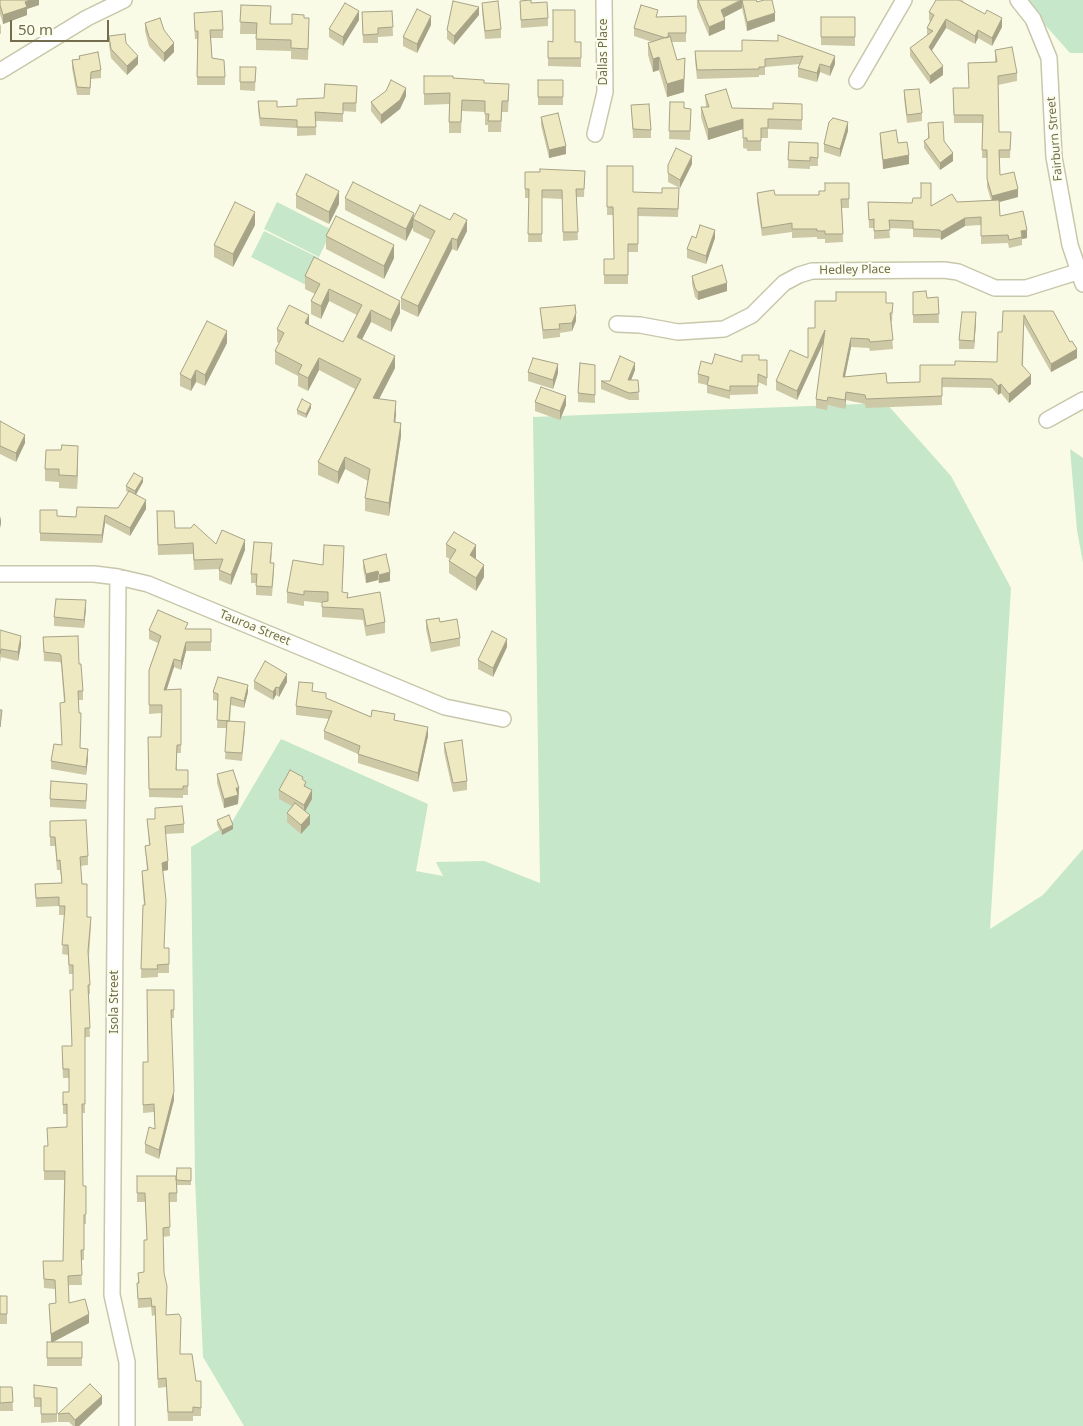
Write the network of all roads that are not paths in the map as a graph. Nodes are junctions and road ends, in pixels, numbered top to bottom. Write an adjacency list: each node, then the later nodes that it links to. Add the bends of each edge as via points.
1 (604, 0): 7 (street, Dallas Place, via 604,92)
2 (904, 0): 6 (street)
3 (1018, 0): 8 (street, Fairburn Street, via 1033,19 1048,58 1054,157)
4 (119, 1): 5 (street)
5 (0, 71)
6 (857, 82)
7 (595, 134)
8 (1080, 278): 9 (street, Hedley Place, via 1026,288 995,288 958,272 944,270 812,271 784,283 752,315 724,328 678,332)
9 (617, 324)
10 (1083, 400): 11 (street)
11 (1048, 420)
12 (0, 574): 13 (street, Tauroa Street)
13 (118, 577): 14 (street, Tauroa Street, via 148,584 445,707); 15 (street, Isola Street, via 112,1295 127,1362)
14 (503, 720)
15 (127, 1426)

